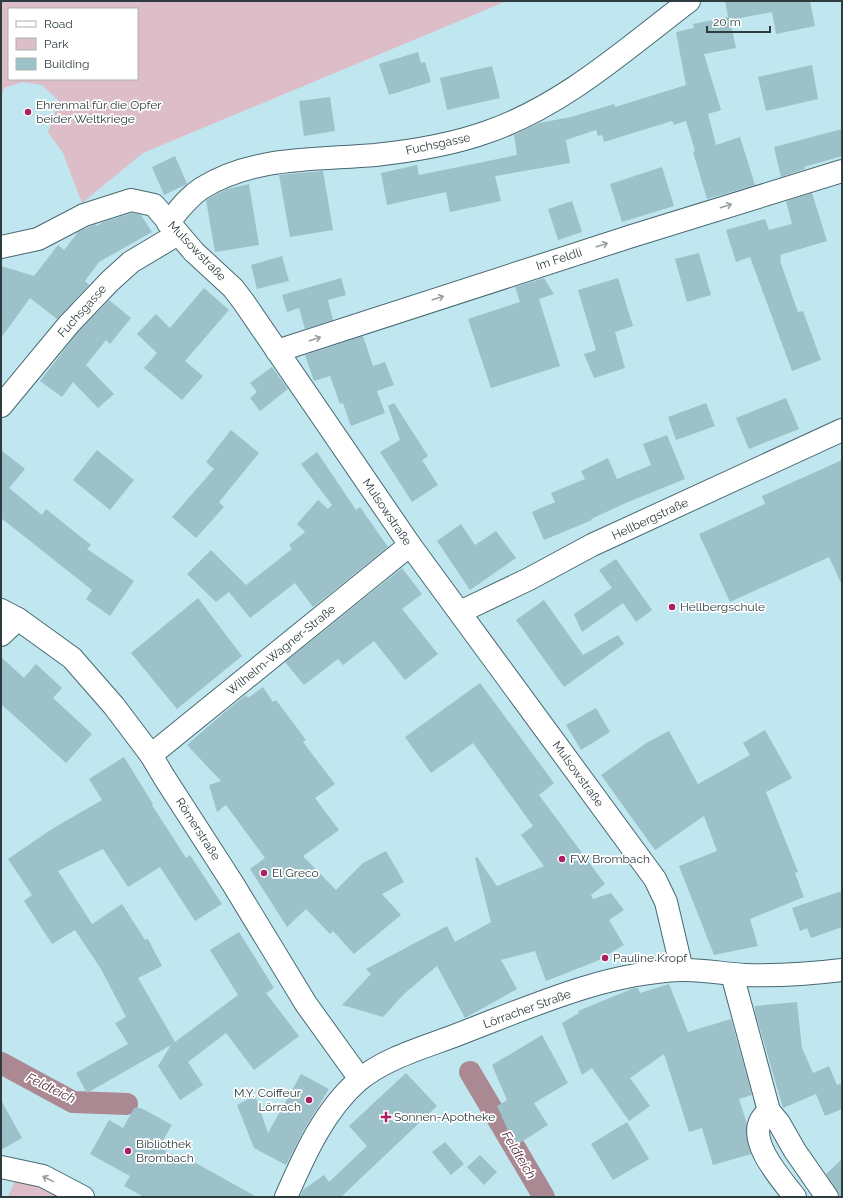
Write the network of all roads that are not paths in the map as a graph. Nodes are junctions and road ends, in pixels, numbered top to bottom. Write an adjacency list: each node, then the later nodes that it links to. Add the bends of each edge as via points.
1 (689, 1): 3 (street, Fuchsgasse, via 584,80 521,118 487,133 424,149 258,165 229,174 201,189 183,204)
2 (842, 171): 5 (street, Im Feldli, one-way to 2)
3 (173, 228): 4 (street, Mulsowstraße, via 154,205 131,200 84,214 38,239); 5 (street, Mulsowstraße, via 194,252 233,288); 6 (street, Fuchsgasse, via 110,281 69,324)
4 (1, 247)
5 (277, 351): 8 (street, Mulsowstraße)
6 (1, 406)
7 (842, 430): 9 (street, Hellbergstraße, via 592,545)
8 (410, 545): 9 (street, Mulsowstraße); 12 (street, Wilhelm-Wagner-Straße)
9 (460, 612): 13 (street, Mulsowstraße, via 655,879 666,902)
10 (9, 614): 11 (street); 12 (street, Römerstraße, via 72,658 114,706)
11 (1, 636)
12 (151, 755): 16 (street, Römerstraße, via 306,1004)
13 (682, 970): 15 (street, Lörracher Straße); 16 (street, Lörracher Straße, via 637,975 570,992 396,1058)
14 (842, 970): 15 (street, Lörracher Straße, via 809,974)
15 (732, 974): 17 (street)
16 (360, 1080): 20 (street, Lörracher Straße, via 333,1108 304,1157)
17 (769, 1111): 21 (street, via 761,1120 758,1136 766,1157); 22 (street, via 779,1122)
18 (1, 1167): 19 (street, one-way to 18, via 43,1176)
19 (83, 1197)
20 (286, 1197)
21 (794, 1197)
22 (827, 1197)

